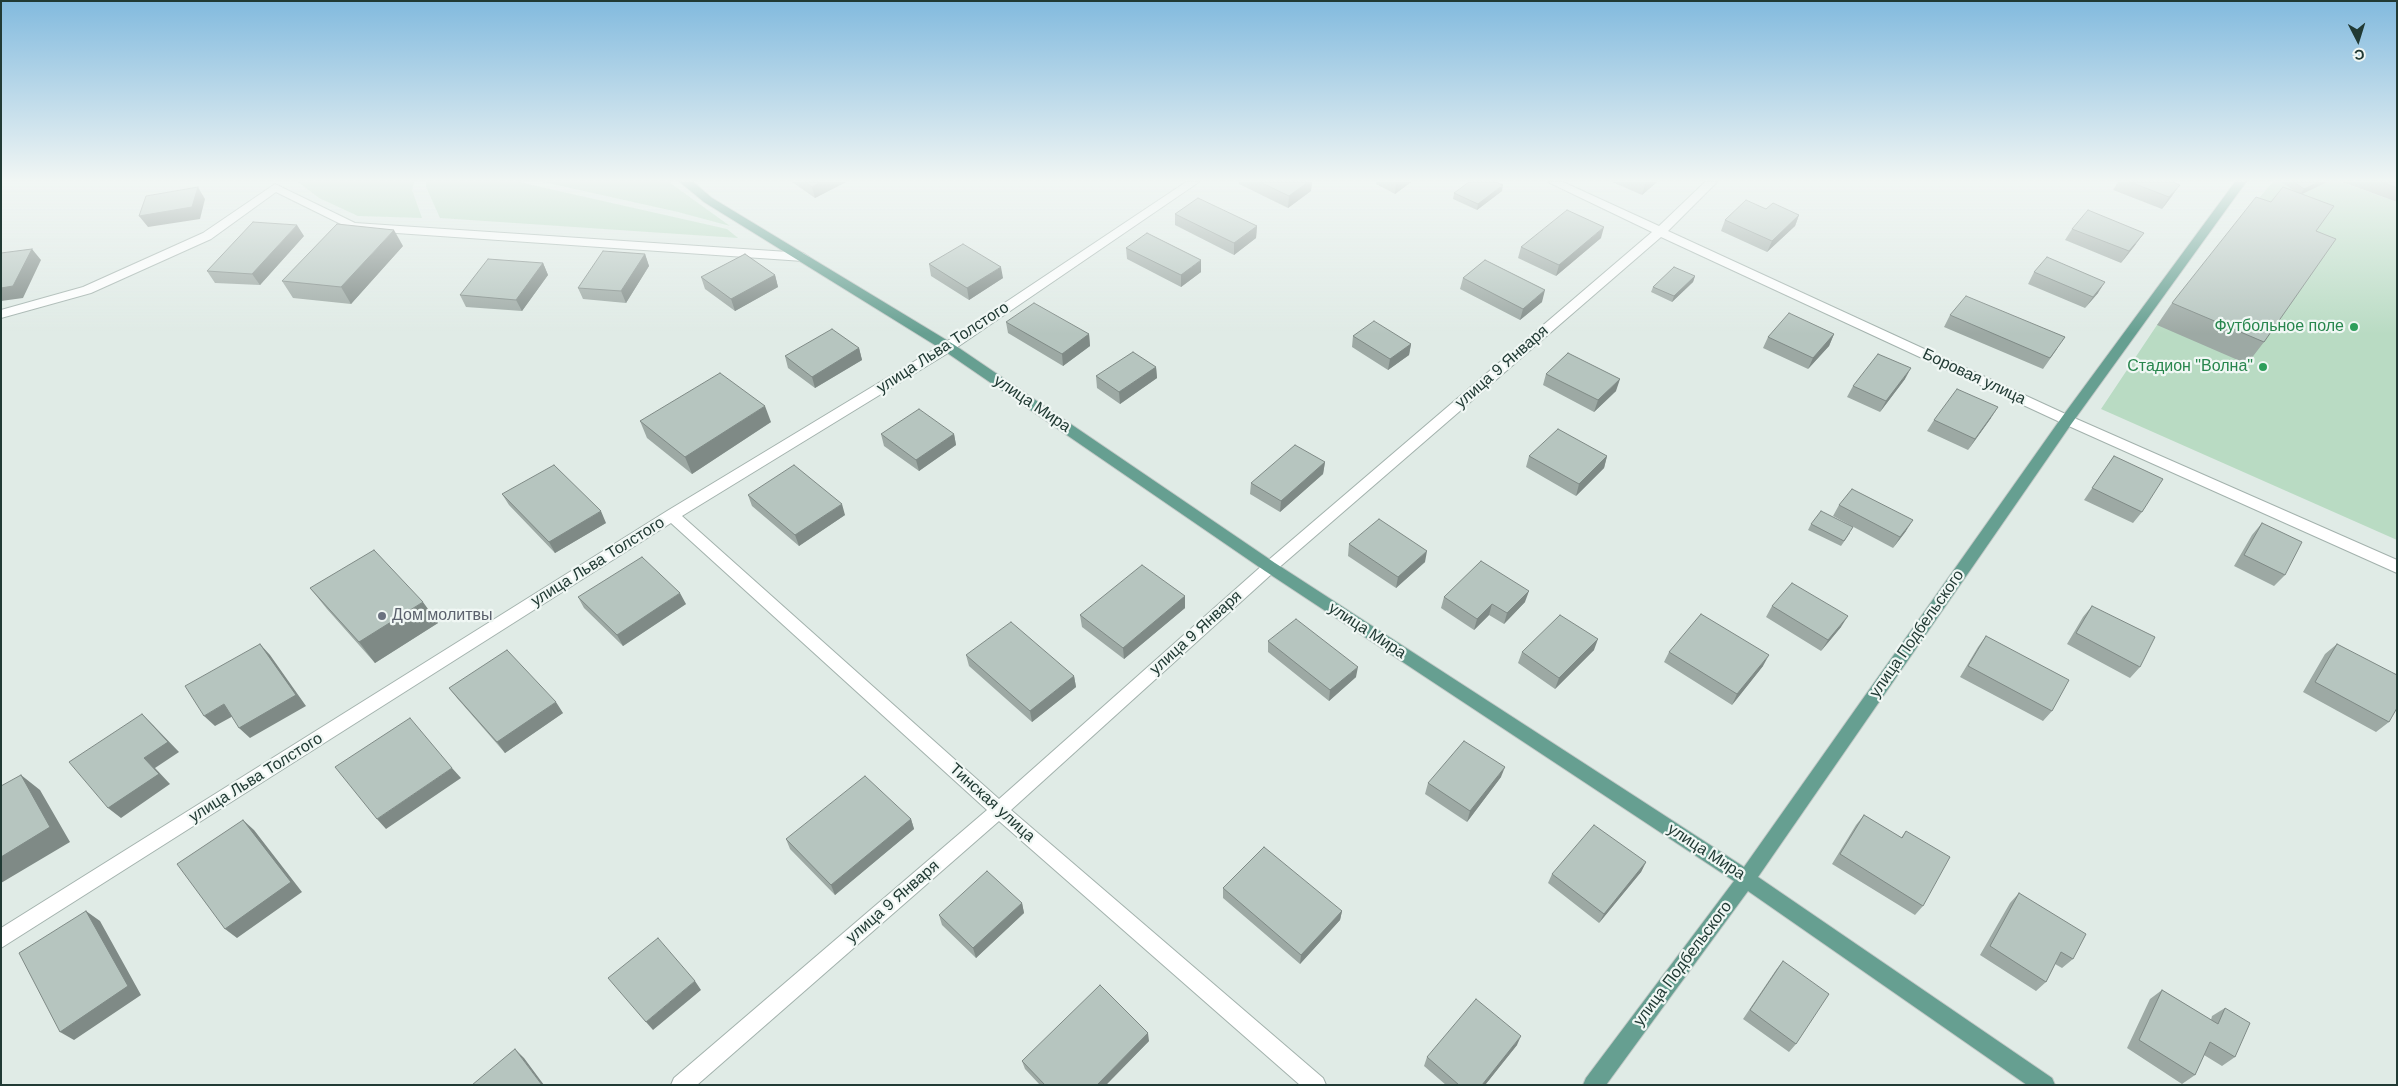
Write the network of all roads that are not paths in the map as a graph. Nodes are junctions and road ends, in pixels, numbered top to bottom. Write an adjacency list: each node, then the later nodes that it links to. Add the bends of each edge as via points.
1 (211, 233): 9 (street, via 87,290)
2 (448, 233): 8 (street)
3 (762, 233): 8 (main road, улица Мира)
4 (1118, 233): 10 (street, улица Льва Толстого)
5 (1659, 233): 13 (street, улица 9 Января)
6 (1665, 233): 11 (street, Боровая улица)
7 (2204, 233): 11 (main road, улица Подбельского)
8 (803, 258): 10 (main road, улица Мира)
9 (1, 314)
10 (948, 346): 12 (street, улица Льва Толстого); 13 (main road, улица Мира)
11 (2067, 420): 14 (street, Боровая улица); 16 (main road, улица Подбельского)
12 (672, 515): 15 (street, Тинская улица); 17 (street, улица Льва Толстого)
13 (1270, 567): 15 (street, улица 9 Января); 16 (main road, улица Мира)
14 (2397, 567)
15 (999, 810): 18 (street, улица 9 Января); 19 (street, Тинская улица)
16 (1746, 879): 20 (main road, улица Подбельского); 21 (main road, улица Мира)
17 (1, 939)
18 (681, 1085)
19 (1316, 1085)
20 (1592, 1085)
21 (2045, 1085)

